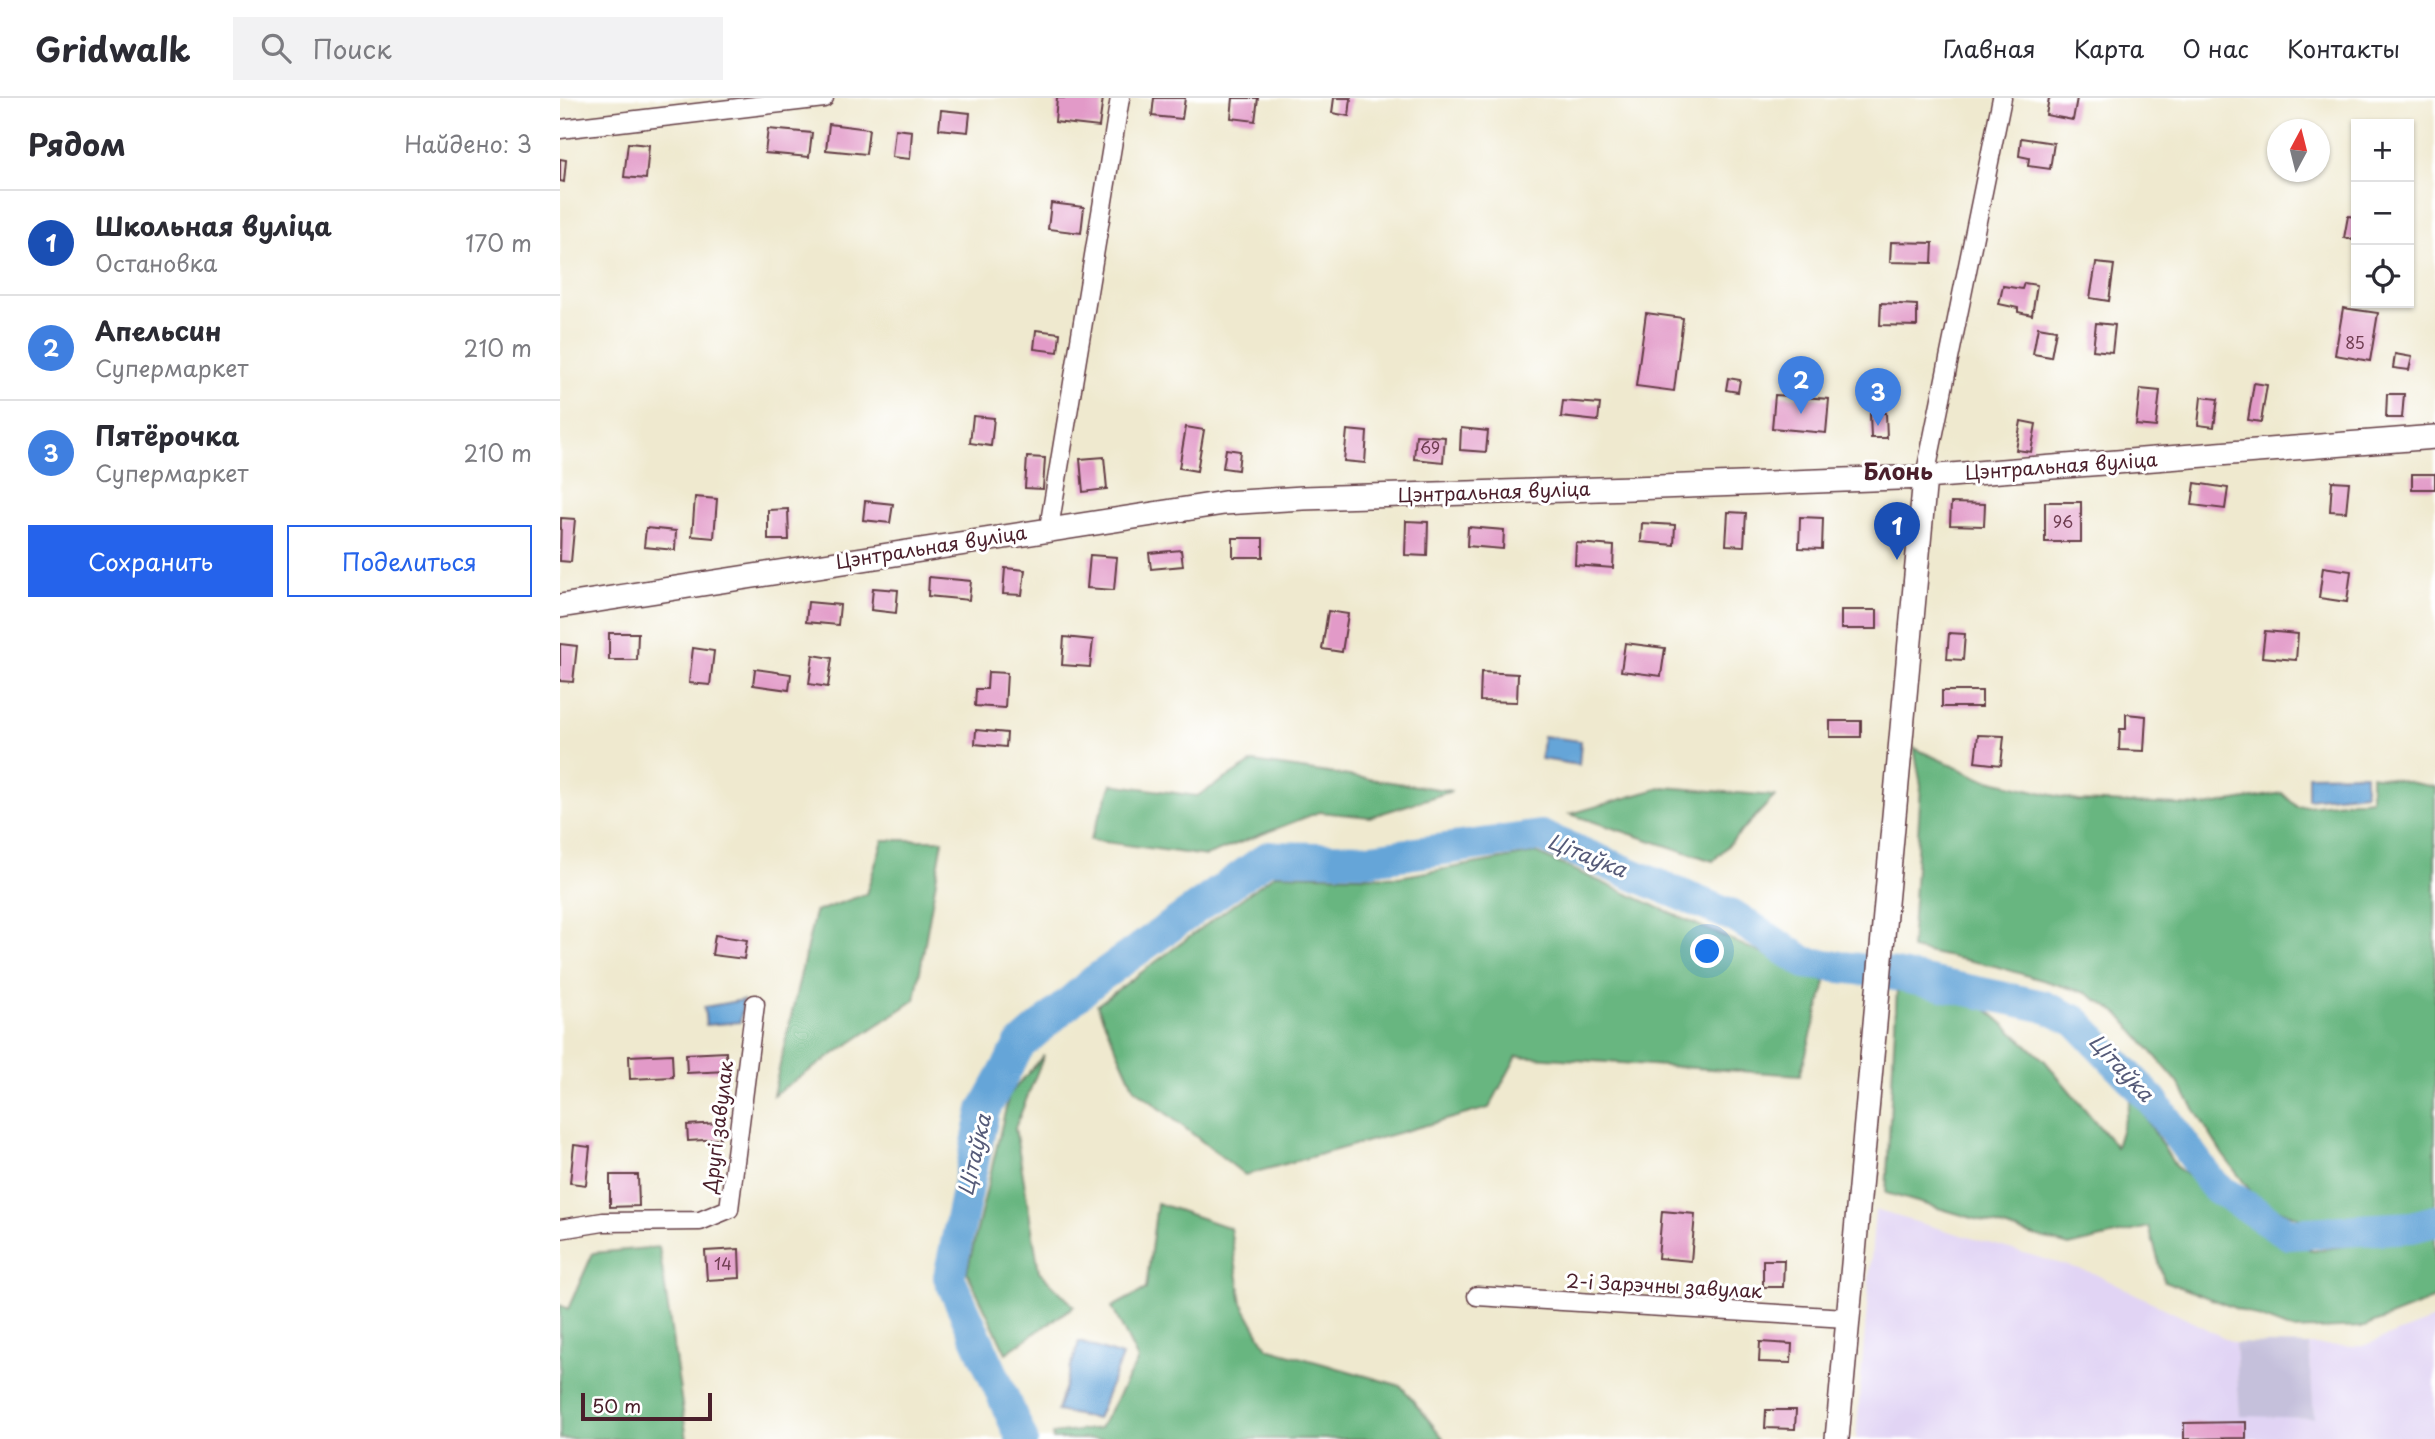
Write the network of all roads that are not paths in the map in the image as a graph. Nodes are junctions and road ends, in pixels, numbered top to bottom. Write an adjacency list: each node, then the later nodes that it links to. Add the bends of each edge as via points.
1 (824, 98): 4 (street)
2 (1120, 98): 7 (street)
3 (2002, 98): 6 (street)
4 (560, 129)
5 (2435, 437): 6 (main road, Цэнтральная вуліца)
6 (1925, 477): 7 (main road, Цэнтральная вуліца, via 1303,498 1224,503); 12 (main road)
7 (1049, 528): 8 (main road, Цэнтральная вуліца)
8 (560, 606)
9 (755, 1004): 10 (street, Другі завулак, via 729,1209 700,1221 603,1222)
10 (560, 1229)
11 (1477, 1296): 12 (street, 2-і Зарэчны завулак)
12 (1847, 1318): 13 (main road)
13 (1837, 1439)

